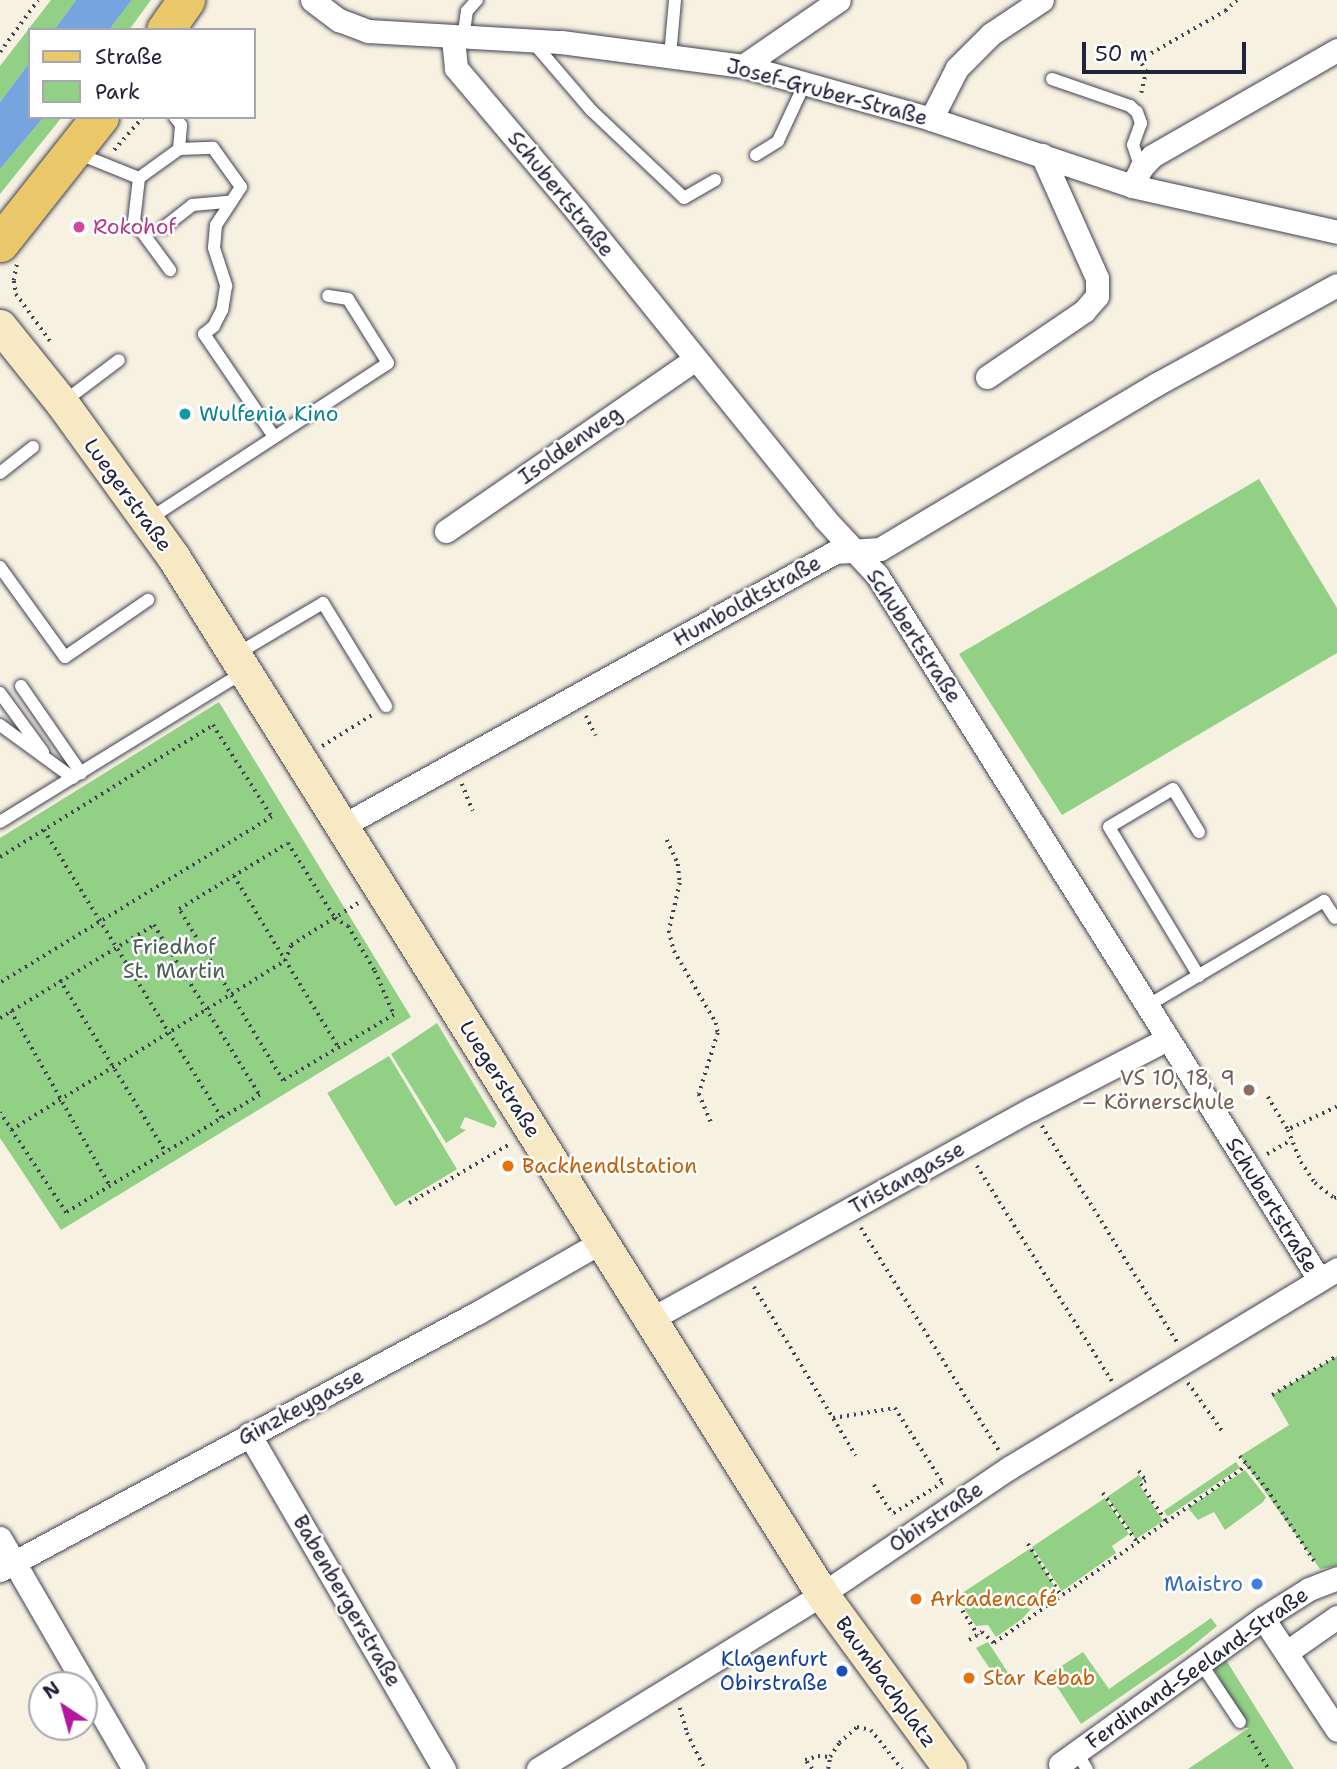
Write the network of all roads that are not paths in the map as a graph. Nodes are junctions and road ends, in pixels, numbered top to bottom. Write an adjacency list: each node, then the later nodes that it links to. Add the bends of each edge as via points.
1 (186, 0): 7 (main road)
2 (312, 0): 8 (street, Josef-Gruber-Straße, via 339,20 368,31)
3 (477, 0): 8 (lane, via 467,11)
4 (675, 0): 11 (lane)
5 (839, 0): 12 (street)
6 (1042, 0): 17 (street, via 991,34 957,68)
7 (166, 28)
8 (458, 39): 9 (street, Josef-Gruber-Straße); 33 (street, Schubertstraße, via 456,68)
9 (532, 41): 11 (street, Josef-Gruber-Straße); 24 (lane, via 591,110 684,198)
10 (1337, 50): 22 (street, via 1152,156)
11 (670, 56): 12 (street, Josef-Gruber-Straße)
12 (743, 66): 14 (street, Josef-Gruber-Straße)
13 (1052, 79): 22 (lane, via 1137,112 1141,123 1133,145)
14 (805, 83): 17 (street, Josef-Gruber-Straße); 19 (lane, via 778,141)
15 (99, 119): 21 (main road)
16 (177, 119): 18 (lane)
17 (931, 119): 20 (street, Josef-Gruber-Straße)
18 (179, 149): 23 (lane); 25 (lane, via 213,148 241,187)
19 (756, 155)
20 (1042, 155): 22 (street, Josef-Gruber-Straße); 35 (street, via 1097,278 1097,296 1084,312)
21 (87, 156): 23 (lane); 28 (main road)
22 (1136, 177): 27 (street, Josef-Gruber-Straße)
23 (139, 178): 29 (lane, via 135,221)
24 (715, 180)
25 (229, 202): 26 (lane, via 192,205); 37 (lane, via 216,225 214,248 226,286 222,310 204,334)
26 (163, 228)
27 (1337, 232)
28 (11, 251)
29 (170, 270)
30 (1337, 285): 42 (street, Humboldtstraße, via 1157,384 880,549)
31 (328, 296): 37 (lane, via 348,299 388,362)
32 (0, 326): 36 (street, Luegerstraße)
33 (695, 359): 41 (street, Isoldenweg); 42 (street, Schubertstraße)
34 (119, 360): 36 (lane)
35 (987, 377)
36 (62, 403): 40 (street, Luegerstraße)
37 (274, 435): 40 (lane)
38 (33, 447): 39 (lane)
39 (0, 473)
40 (147, 521): 45 (street, Luegerstraße)
41 (446, 531)
42 (855, 550): 53 (street, Humboldtstraße, via 835,552); 57 (street, Schubertstraße, via 877,575)
43 (0, 567): 44 (lane, via 65,657)
44 (148, 600)
45 (240, 663): 48 (lane, via 323,603); 51 (lane); 53 (street, Luegerstraße)
46 (21, 686): 51 (lane)
47 (0, 693): 50 (lane)
48 (386, 706)
49 (0, 725): 50 (lane)
50 (49, 761): 51 (lane)
51 (77, 775): 52 (lane)
52 (0, 822)
53 (342, 826): 59 (street, Luegerstraße)
54 (1199, 832): 56 (lane, via 1172,789 1109,827)
55 (1335, 918): 56 (lane, via 1324,901)
56 (1199, 975): 57 (lane)
57 (1147, 1006): 58 (street, Schubertstraße)
58 (1167, 1039): 60 (street, Schubertstraße, via 1248,1166); 61 (street, Tristangasse)
59 (601, 1242): 61 (street, Luegerstraße); 62 (street, Ginzkeygasse)
60 (1328, 1274): 66 (street, Obirstraße, via 1009,1468)
61 (649, 1320): 66 (street, Luegerstraße)
62 (249, 1434): 64 (street, Ginzkeygasse); 75 (street, Babenbergerstraße)
63 (0, 1538): 64 (street)
64 (7, 1566): 74 (street)
65 (1333, 1580): 68 (street, Ferdinand-Seeland-Straße)
66 (822, 1594): 76 (street, Obirstraße); 77 (street, Baumbachplatz)
67 (1337, 1617): 69 (street, Ferdinand-Seeland-Straße)
68 (1264, 1618): 69 (street); 70 (street, Ferdinand-Seeland-Straße)
69 (1287, 1652): 72 (street)
70 (1199, 1662): 71 (lane); 73 (street, Ferdinand-Seeland-Straße)
71 (1240, 1722)
72 (1337, 1730)
73 (1074, 1761)
74 (134, 1769)
75 (444, 1769)
76 (537, 1769)
77 (950, 1769)

